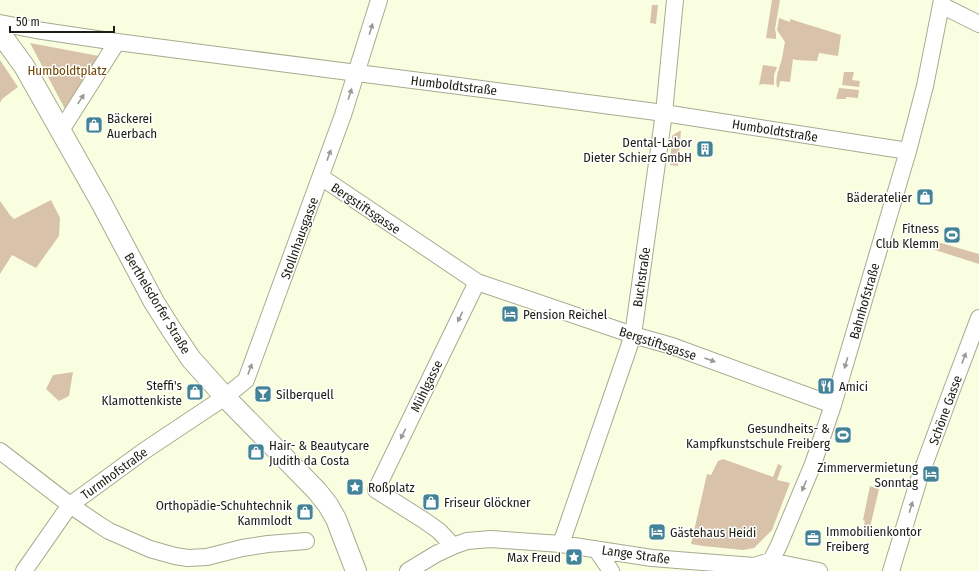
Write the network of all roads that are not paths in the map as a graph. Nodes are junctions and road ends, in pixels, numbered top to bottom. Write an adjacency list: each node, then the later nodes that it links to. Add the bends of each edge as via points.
1 (379, 0): 8 (street, Stollnhausgasse, one-way to 1)
2 (675, 0): 9 (street, Buchstraße)
3 (942, 2): 5 (street); 11 (street, Bahnhofstraße, via 925,86)
4 (0, 23): 7 (street, Humboldtstraße)
5 (979, 24)
6 (0, 33): 10 (street, Berthelsdorfer Straße, via 24,66)
7 (117, 42): 8 (street, Humboldtstraße); 10 (street, one-way to 7)
8 (357, 74): 9 (street, Humboldtstraße); 12 (street, Stollnhausgasse, one-way to 8)
9 (664, 114): 11 (street, Humboldtstraße); 15 (street, Buchstraße)
10 (60, 132): 16 (street, Berthelsdorfer Straße, via 154,302 191,359)
11 (908, 151): 17 (street, Bahnhofstraße, one-way to 17)
12 (321, 177): 13 (street, Bergstiftsgasse); 16 (street, Stollnhausgasse, one-way to 12, via 246,380)
13 (477, 282): 15 (street, Bergstiftsgasse); 22 (street, Mühlgasse, one-way to 22, via 376,490 439,531)
14 (979, 318): 30 (street, Schöne Gasse, one-way to 14, via 919,479)
15 (633, 335): 17 (street, Bergstiftsgasse, one-way to 17, via 672,346); 21 (street, Buchstraße)
16 (225, 397): 19 (street, Turmhofstraße, via 144,451); 26 (street, Berthelsdorfer Straße, via 328,505)
17 (833, 405): 24 (street, Bahnhofstraße, one-way to 24, via 813,464)
18 (0, 451): 19 (street)
19 (70, 505): 20 (street, via 109,531 150,549 188,558 206,557 268,544); 25 (street, Turmhofstraße)
20 (306, 541)
21 (561, 544): 22 (street, Lange Straße, via 491,539 467,541); 23 (street, Lange Straße)
22 (453, 546): 27 (street, Lange Straße)
23 (596, 549): 24 (street, Lange Straße, via 652,558); 28 (street)
24 (768, 566): 29 (street, Lange Straße)
25 (24, 571)
26 (356, 571)
27 (408, 571)
28 (611, 571)
29 (819, 571)
30 (891, 571)

